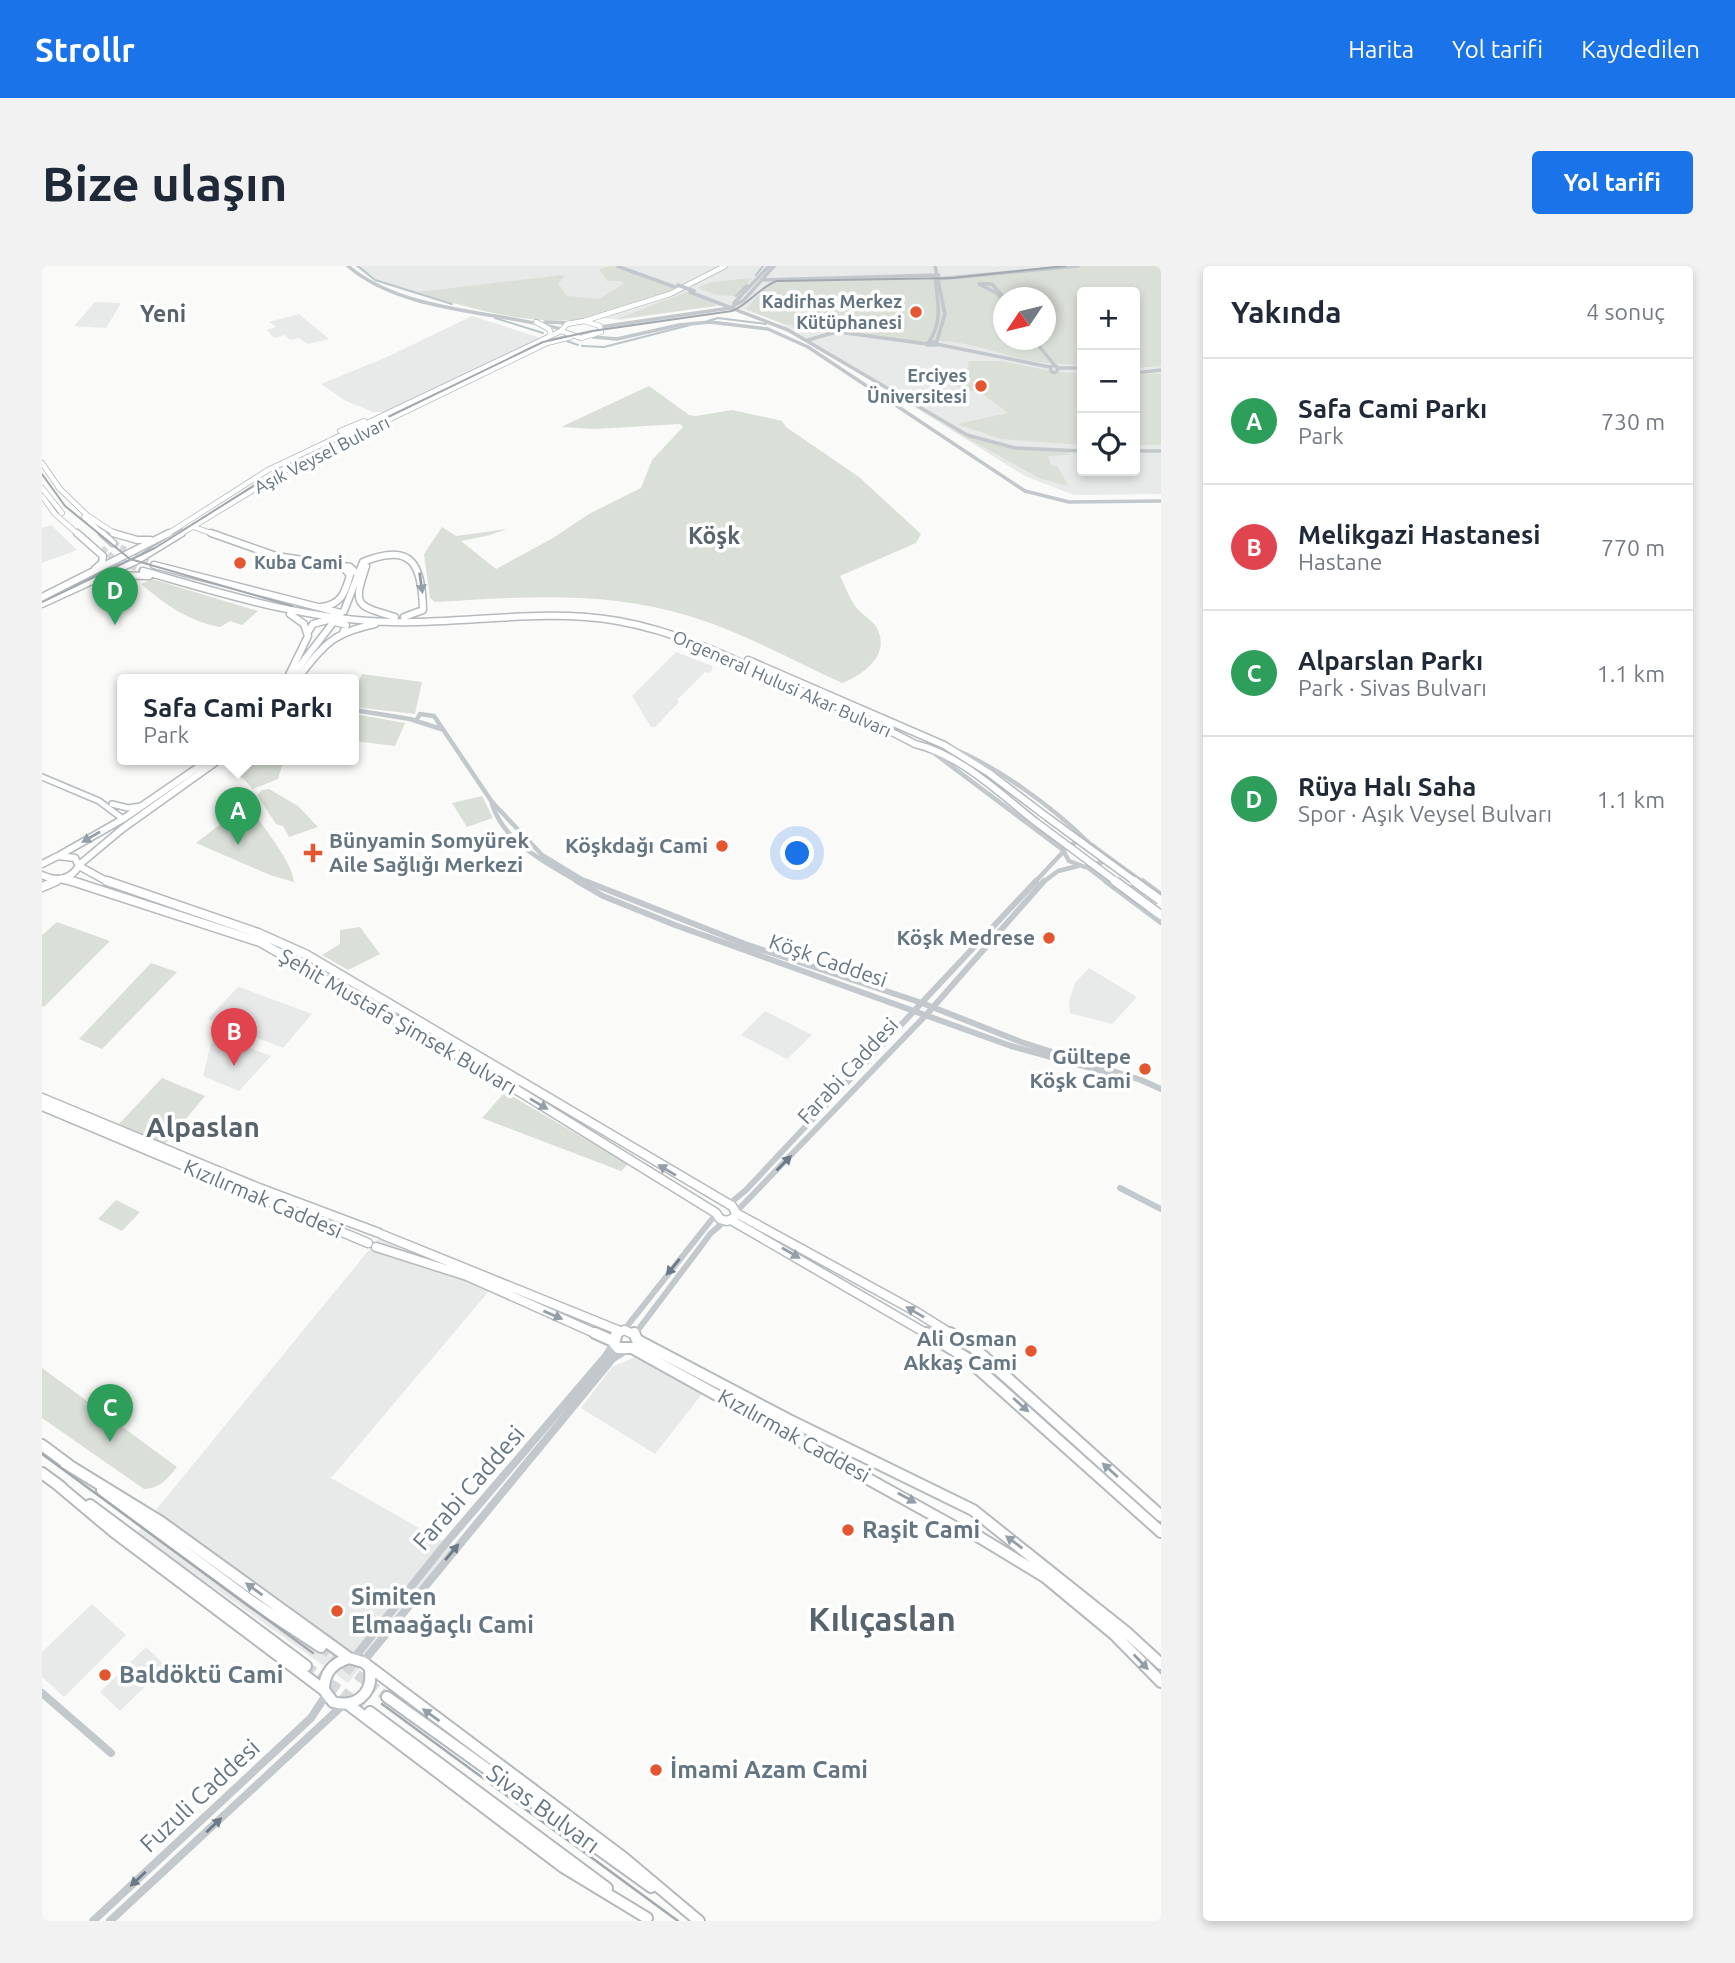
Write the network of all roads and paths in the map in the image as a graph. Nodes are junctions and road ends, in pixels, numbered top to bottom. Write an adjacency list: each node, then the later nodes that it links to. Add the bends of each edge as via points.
1 (348, 266): 22 (street, via 366,282 431,303)
2 (617, 266): 14 (street)
3 (624, 266): 14 (street)
4 (725, 266): 23 (main road, via 670,293)
5 (731, 266): 21 (main road, via 680,292)
6 (771, 266): 9 (street); 12 (street)
7 (933, 266): 10 (street)
8 (1079, 266): 10 (street)
9 (766, 275): 11 (street); 13 (street)
10 (937, 277): 11 (street); 36 (street, via 941,314); 37 (street, via 945,314)
11 (783, 279): 13 (street); 15 (street)
12 (754, 280): 13 (street); 16 (street)
13 (762, 280): 15 (street)
14 (676, 286): 18 (street, bridge)
15 (757, 286): 19 (street)
16 (739, 298): 18 (street); 19 (street)
17 (1003, 300): 17 (street, via 992,284 979,284 998,294)
18 (718, 301): 19 (street); 20 (street)
19 (732, 306): 20 (street); 28 (street); 35 (street)
20 (716, 309): 25 (street)
21 (613, 317): 25 (street); 28 (main road)
22 (522, 320): 24 (street); 26 (street)
23 (584, 321): 26 (main road); 28 (main road)
24 (536, 322): 29 (street); 31 (main road)
25 (619, 322): 28 (street)
26 (571, 323): 29 (main road, Aşık Veysel Bulvarı)
27 (795, 326): 30 (street)
28 (599, 327): 32 (street, via 614,336); 34 (main road)
29 (561, 330): 31 (main road, Aşık Veysel Bulvarı); 33 (main road)
30 (838, 332): 35 (street); 36 (street)
31 (551, 335): 48 (main road, Aşık Veysel Bulvarı)
32 (633, 335): 34 (street); 54 (street, via 710,322 780,332 1025,491 1069,502)
33 (571, 337): 34 (main road); 50 (main road, Aşık Veysel Bulvarı, via 547,343)
34 (593, 337)
35 (810, 340): 46 (street, via 946,424 1004,443)
36 (928, 343): 37 (street)
37 (935, 345): 39 (street)
38 (1040, 350): 39 (street)
39 (1053, 369): 41 (street)
40 (1161, 369): 42 (street)
41 (1077, 370)
42 (1140, 371)
43 (364, 421): 48 (main road)
44 (382, 430): 50 (main road)
45 (1161, 449): 47 (street)
46 (1077, 450)
47 (1140, 450)
48 (301, 454): 56 (main road, Aşık Veysel Bulvarı)
49 (42, 463): 51 (main road)
50 (296, 465): 55 (main road, Aşık Veysel Bulvarı)
51 (58, 487): 56 (main road, via 120,538 143,542); 58 (main road)
52 (42, 488): 59 (main road, via 59,511)
53 (42, 496): 68 (main road, via 55,514 103,556 99,566)
54 (1161, 501)
55 (194, 527): 57 (main road, Aşık Veysel Bulvarı); 63 (main road, via 276,556)
56 (163, 537): 68 (main road, Aşık Veysel Bulvarı)
57 (171, 542): 61 (main road); 67 (main road, Aşık Veysel Bulvarı)
58 (113, 543)
59 (102, 548)
60 (371, 558): 66 (main road); 76 (main road, one-way to 76, via 401,554 417,564 423,610); 77 (main road, via 357,594 359,601)
61 (163, 559): 65 (main road, via 144,563); 70 (main road)
62 (154, 565): 70 (main road, Orgeneral Hulusi Akar Bulvarı)
63 (341, 566): 66 (main road); 72 (main road, via 350,575 340,603 327,607)
64 (144, 572): 73 (main road, Orgeneral Hulusi Akar Bulvarı)
65 (135, 573): 67 (main road); 73 (main road)
66 (357, 574): 75 (main road)
67 (103, 577): 71 (main road, Aşık Veysel Bulvarı)
68 (79, 580): 69 (main road, Aşık Veysel Bulvarı)
69 (44, 596)
70 (278, 599): 72 (main road, Orgeneral Hulusi Akar Bulvarı)
71 (42, 604)
72 (298, 604): 77 (main road, Orgeneral Hulusi Akar Bulvarı)
73 (267, 606): 74 (main road, Orgeneral Hulusi Akar Bulvarı)
74 (282, 610): 77 (main road, Orgeneral Hulusi Akar Bulvarı); 79 (main road, via 300,620)
75 (344, 611)
76 (404, 617): 77 (main road, Orgeneral Hulusi Akar Bulvarı); 92 (main road, Orgeneral Hulusi Akar Bulvarı, via 557,611 652,623 706,641)
77 (393, 620): 80 (main road); 91 (main road, Orgeneral Hulusi Akar Bulvarı, via 546,615 642,626 705,646)
78 (332, 624): 81 (main road)
79 (309, 632): 80 (main road, via 313,624 328,620 346,625); 82 (main road)
80 (343, 633): 84 (main road, via 323,645)
81 (314, 647): 83 (main road); 85 (main road)
82 (290, 674)
83 (292, 674)
84 (300, 674)
85 (300, 674)
86 (359, 711): 87 (street)
87 (417, 718): 88 (street, via 431,714); 89 (street)
88 (434, 719): 89 (street); 90 (street)
89 (428, 724): 90 (street)
90 (443, 730): 97 (street)
91 (923, 744): 103 (street); 115 (main road, Orgeneral Hulusi Akar Bulvarı, bridge)
92 (944, 745): 102 (street, via 979,761); 114 (main road, Orgeneral Hulusi Akar Bulvarı, bridge)
93 (200, 765): 98 (main road)
94 (211, 765): 108 (main road)
95 (42, 776): 96 (main road)
96 (98, 800): 98 (main road); 99 (main road)
97 (492, 803): 100 (street, Köşk Caddesi); 101 (street)
98 (142, 806): 99 (main road)
99 (123, 819): 106 (main road, one-way to 106)
100 (509, 819): 101 (street); 117 (street, Köşk Caddesi, via 542,855 590,884 746,944)
101 (500, 822): 118 (street, Köşk Caddesi, via 536,857 596,893)
102 (1089, 843): 103 (street, via 1073,843); 105 (street)
103 (1063, 851): 109 (street, via 1067,860); 117 (street, Farabi Caddesi)
104 (42, 854): 106 (main road)
105 (1104, 854): 110 (street, via 1101,864); 114 (street)
106 (59, 855): 107 (main road); 108 (main road, Şehit Mustafa Şimsek Bulvarı, via 72,856)
107 (42, 864)
108 (79, 865): 112 (main road, via 71,875); 124 (main road, Şehit Mustafa Şimsek Bulvarı, one-way to 108, via 307,955 258,933 118,887)
109 (1078, 866): 110 (street); 119 (street, Farabi Caddesi, via 1048,877)
110 (1087, 867): 116 (street)
111 (42, 875): 112 (main road, Şehit Mustafa Şimsek Bulvarı)
112 (59, 879): 113 (main road); 126 (main road, Şehit Mustafa Şimsek Bulvarı, one-way to 126, via 260,942 504,1082)
113 (42, 887)
114 (1161, 898)
115 (1161, 915)
116 (1161, 922)
117 (922, 1003): 118 (street, Farabi Caddesi); 119 (street, Köşk Caddesi)
118 (916, 1010): 119 (street, Köşk Caddesi); 124 (street, Farabi Caddesi)
119 (929, 1010): 120 (street, Köşk Caddesi, via 1012,1046); 127 (street, Farabi Caddesi, one-way to 119)
120 (1161, 1091)
121 (42, 1097): 128 (main road, Kızılırmak Caddesi)
122 (42, 1106): 129 (main road, Kızılırmak Caddesi)
123 (1120, 1188): 125 (street)
124 (727, 1205): 126 (main road, via 719,1207); 127 (main road, Şehit Mustafa Şimsek Bulvarı)
125 (1161, 1209)
126 (716, 1214): 127 (main road, Şehit Mustafa Şimsek Bulvarı); 130 (street, one-way to 130)
127 (732, 1216): 132 (street, Farabi Caddesi, via 711,1233); 139 (main road, one-way to 127, via 974,1348 913,1310); 142 (main road, one-way to 142, via 965,1357)
128 (381, 1234): 129 (main road, via 369,1236); 130 (main road, Kızılırmak Caddesi)
129 (372, 1245): 131 (main road, Kızılırmak Caddesi, one-way to 131, via 490,1287)
130 (622, 1330): 131 (main road); 132 (main road, Kızılırmak Caddesi)
131 (614, 1342): 132 (main road, Kızılırmak Caddesi, via 618,1348); 144 (street, Farabi Caddesi, via 444,1543)
132 (632, 1343): 137 (main road, Kızılırmak Caddesi); 140 (main road, Kızılırmak Caddesi, one-way to 140); 144 (street, Farabi Caddesi, one-way to 132, via 613,1358)
133 (42, 1445): 134 (main road)
134 (65, 1463): 143 (main road, via 251,1601); 144 (main road, one-way to 134, via 161,1522)
135 (42, 1473): 136 (main road)
136 (58, 1485): 146 (main road, via 120,1525); 149 (main road)
137 (964, 1508): 138 (main road); 140 (main road, via 955,1514)
138 (979, 1515): 141 (main road, via 980,1527); 145 (main road, one-way to 138)
139 (1161, 1516)
140 (956, 1525): 141 (main road)
141 (971, 1532): 147 (main road, one-way to 147, via 1045,1577 1115,1635)
142 (1161, 1532)
143 (321, 1647)
144 (359, 1662): 149 (main road, via 335,1663 327,1671); 151 (main road, via 371,1684 359,1701); 157 (main road, one-way to 144, via 624,1858)
145 (1161, 1664)
146 (306, 1666)
147 (1161, 1682)
148 (42, 1693): 153 (street)
149 (325, 1693): 151 (main road, via 333,1702); 155 (street, Fuzuli Caddesi, one-way to 155, via 311,1718)
150 (387, 1697): 157 (main road, Sivas Bulvarı)
151 (346, 1705): 154 (main road, via 564,1867); 156 (street, Fuzuli Caddesi, one-way to 151)
152 (370, 1712): 154 (main road, Sivas Bulvarı)
153 (111, 1753)
154 (649, 1919)
155 (93, 1921)
156 (110, 1921)
157 (699, 1921)

